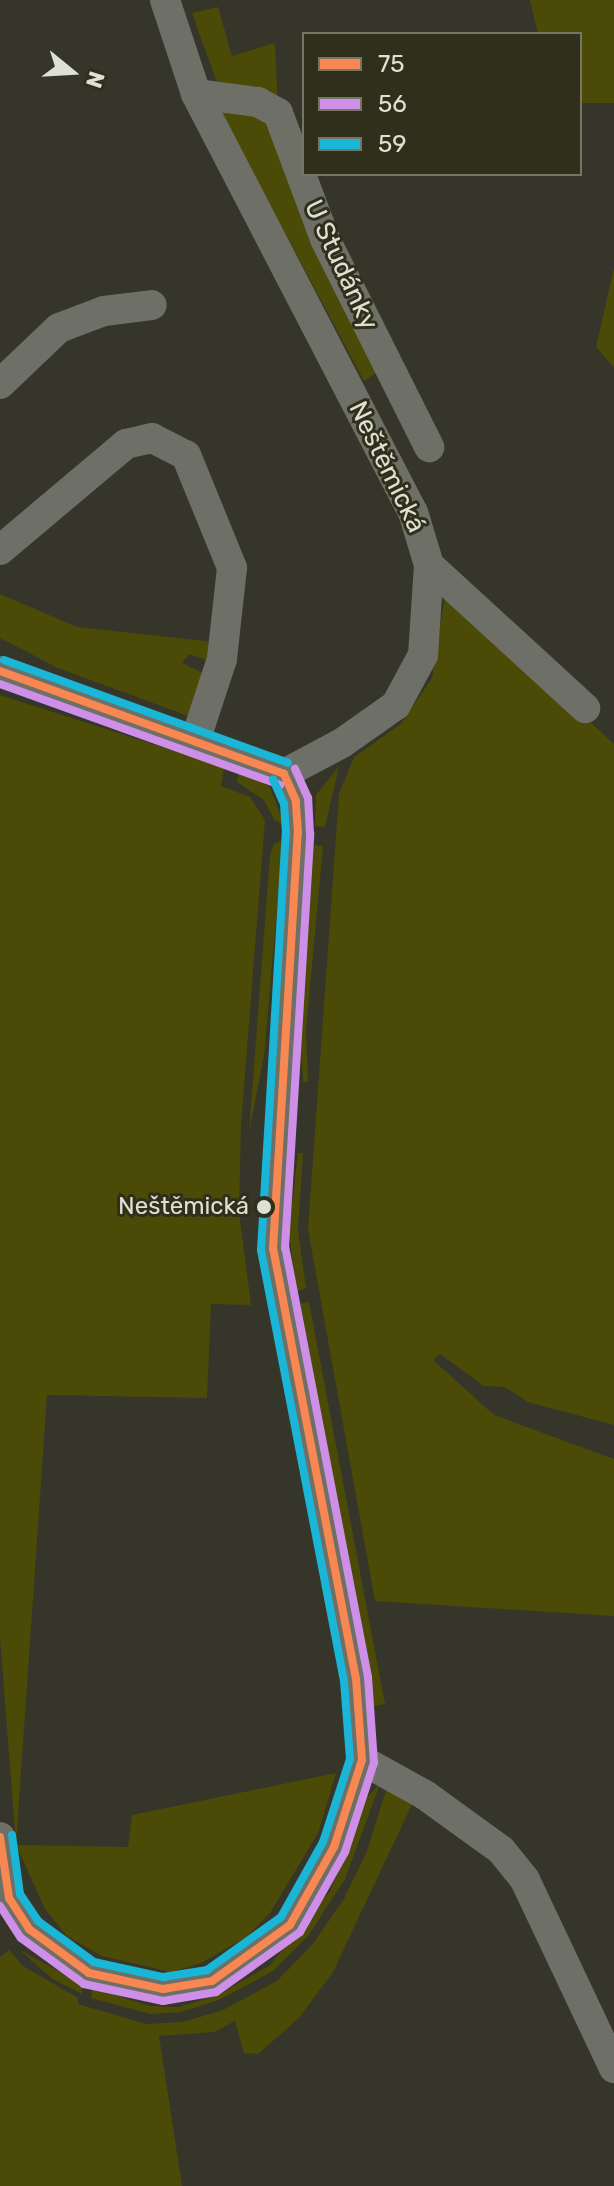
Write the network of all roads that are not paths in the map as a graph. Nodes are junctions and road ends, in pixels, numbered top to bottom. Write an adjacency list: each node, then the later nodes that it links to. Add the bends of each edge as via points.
1 (165, 0): 2 (street, Neštěmická)
2 (196, 94): 5 (street, U Studánky, via 258,102 278,113 325,239); 7 (street, Neštěmická, via 413,512)
3 (152, 305): 4 (street, via 104,311 59,328)
4 (0, 384)
5 (429, 447)
6 (0, 550): 10 (street, via 126,444 152,438 186,455 232,568 222,659)
7 (429, 565): 9 (street); 11 (street, Neštěmická, via 423,655 396,705 342,743)
8 (0, 671): 10 (street)
9 (585, 708)
10 (195, 741): 11 (street)
11 (284, 774): 12 (street, via 296,801 298,833 273,1249 356,1679)
12 (362, 1760): 13 (street, via 334,1847 290,1925 212,1981 163,1989 89,1973 29,1929 9,1898); 14 (street, via 425,1795 501,1850 525,1880)
13 (0, 1837)
14 (614, 2068)

